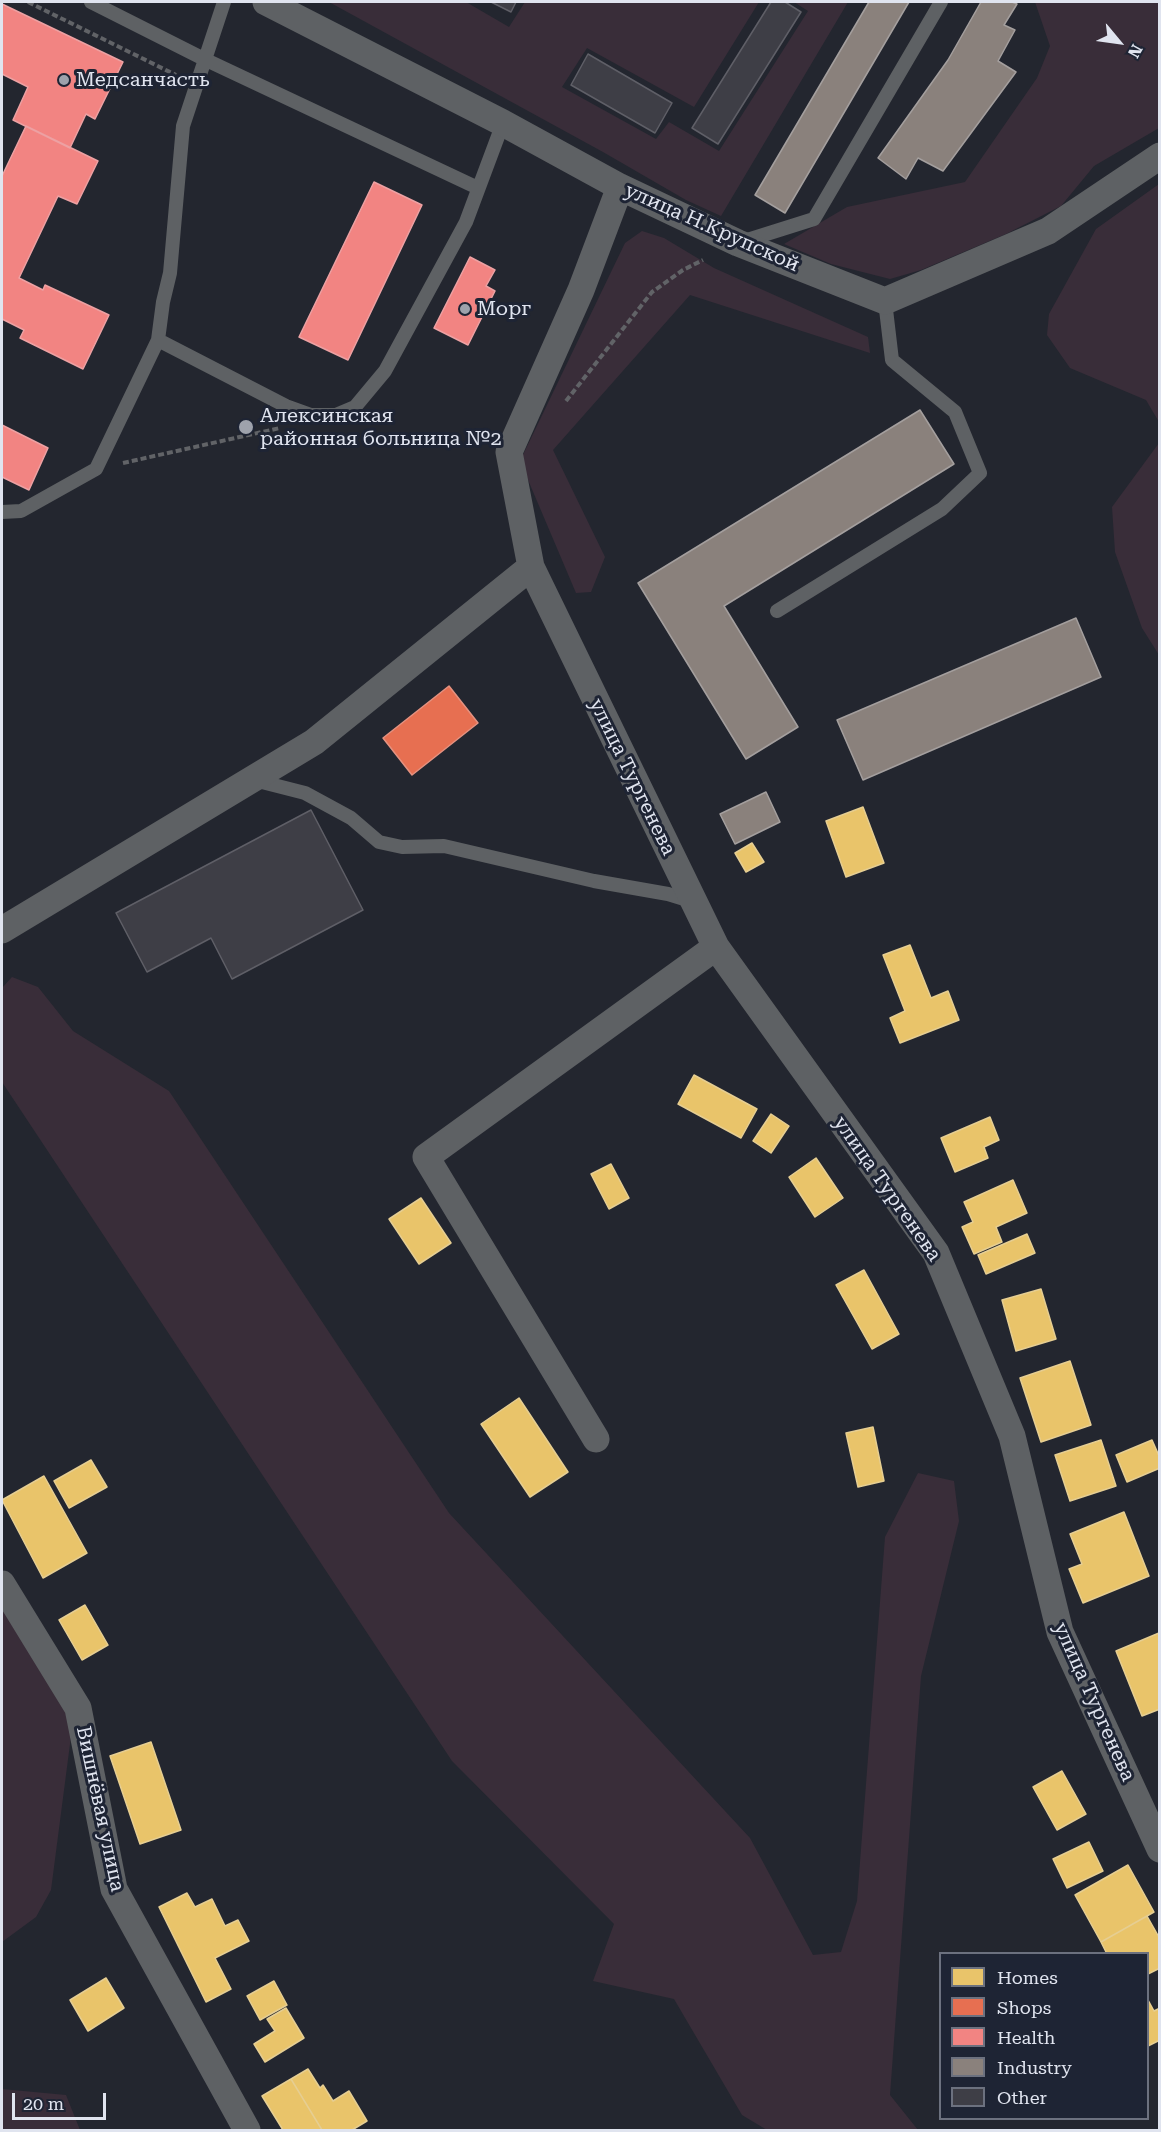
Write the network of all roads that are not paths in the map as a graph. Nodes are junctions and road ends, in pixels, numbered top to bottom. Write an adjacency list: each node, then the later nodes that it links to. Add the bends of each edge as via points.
1 (92, 2): 5 (lane)
2 (224, 2): 5 (lane)
3 (266, 2): 6 (street, улица Н.Крупской)
4 (941, 2): 10 (lane, via 814,219)
5 (204, 59): 9 (lane); 12 (lane, via 183,126 170,273)
6 (503, 123): 8 (street, улица Н.Крупской); 9 (lane)
7 (1160, 156): 11 (street, via 1047,231)
8 (620, 187): 10 (street, улица Н.Крупской); 14 (street, улица Тургенева, via 509,452)
9 (478, 188): 12 (lane, via 466,222 385,370 355,407 336,415 311,415)
10 (738, 243): 11 (street, улица Н.Крупской)
11 (885, 301): 15 (lane, via 892,360 955,412 980,473 942,509)
12 (158, 340): 13 (lane, via 96,470 21,511)
13 (2, 512)
14 (531, 567): 16 (street, via 314,742); 17 (street, улица Тургенева)
15 (777, 611)
16 (252, 779): 17 (lane, via 305,793 351,818 379,842 402,847 444,846); 18 (street)
17 (693, 902): 19 (street, улица Тургенева)
18 (2, 930)
19 (716, 947): 20 (street, via 426,1157); 22 (street, улица Тургенева, via 936,1253 1012,1436 1060,1632)
20 (596, 1439)
21 (2, 1584): 23 (street, Вишнёвая улица, via 78,1708 114,1889)
22 (1160, 1849)
23 (247, 2130)

